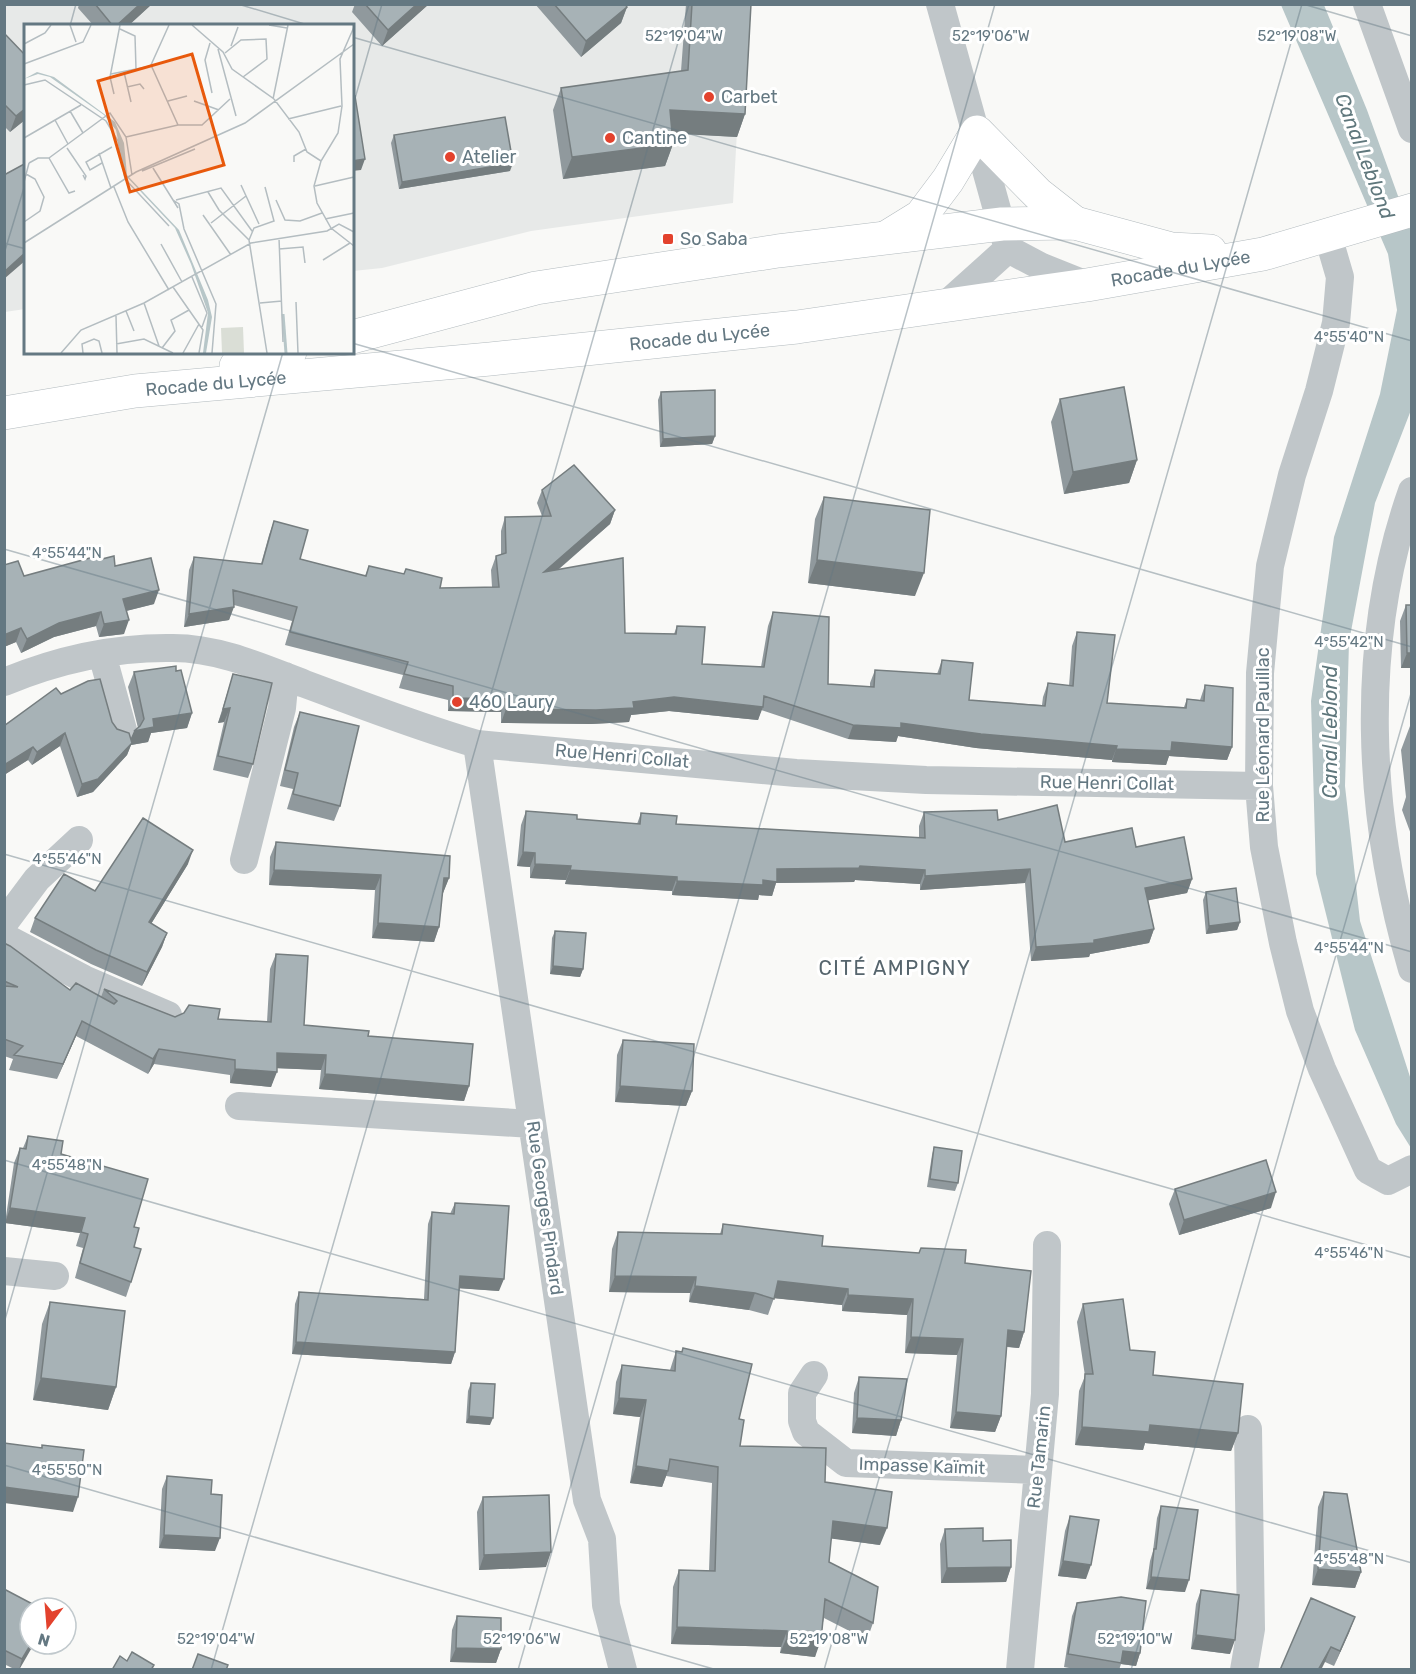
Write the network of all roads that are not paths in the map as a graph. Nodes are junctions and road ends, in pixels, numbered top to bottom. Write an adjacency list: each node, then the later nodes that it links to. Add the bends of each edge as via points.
1 (940, 4): 4 (street)
2 (1367, 4): 3 (street)
3 (1412, 129)
4 (977, 132): 6 (main road, via 1038,194); 8 (street); 9 (main road, via 921,216)
5 (1412, 210): 7 (main road, Rocade du Lycée)
6 (1075, 223): 8 (main road, Rocade du Lycée); 10 (main road, Rocade du Lycée, via 1171,249)
7 (1341, 232): 10 (main road, Rocade du Lycée); 23 (street, Rue Léonard Pauillac, via 1336,323 1270,566 1260,673)
8 (1005, 237): 9 (main road, Rocade du Lycée); 11 (street, via 1042,267); 12 (street)
9 (880, 241): 13 (main road, Rocade du Lycée, via 778,251 536,288)
10 (1263, 255): 11 (main road, Rocade du Lycée)
11 (1087, 285): 12 (main road, Rocade du Lycée)
12 (948, 303): 15 (main road, Rocade du Lycée, via 785,328)
13 (354, 336)
14 (282, 354): 15 (main road, Rocade du Lycée)
15 (135, 392): 16 (main road, Rocade du Lycée)
16 (4, 413)
17 (1412, 491): 28 (street, via 1392,563 1382,619 1376,753 1382,832)
18 (102, 654): 19 (street, Rue Henri Collat, via 175,648 234,658); 20 (street, Rue Henri Collat); 21 (street)
19 (285, 676): 22 (street, Rue Henri Collat); 25 (street, via 282,708)
20 (4, 682)
21 (123, 730)
22 (477, 744): 23 (street, Rue Henri Collat, via 796,773 926,780); 31 (street, Rue Georges Pindard)
23 (1259, 786): 32 (street, Rue Léonard Pauillac, via 1264,847 1282,943 1300,1011 1368,1170)
24 (79, 840): 26 (street, via 37,879)
25 (244, 860)
26 (4, 923)
27 (4, 938): 29 (street, via 84,979)
28 (1412, 969)
29 (168, 1015)
30 (239, 1106): 31 (street)
31 (532, 1124): 39 (street, Rue Georges Pindard, via 587,1500 602,1539 606,1605)
32 (1400, 1175)
33 (1047, 1245): 38 (street, Rue Tamarin, via 1045,1394)
34 (4, 1271): 35 (street)
35 (55, 1276)
36 (814, 1375): 38 (street, Impasse Kaïmit, via 802,1393 806,1432 846,1462)
37 (1248, 1429): 41 (street, via 1251,1629)
38 (1036, 1470): 40 (street, Rue Tamarin)
39 (623, 1670)
40 (1020, 1670)
41 (1244, 1670)

